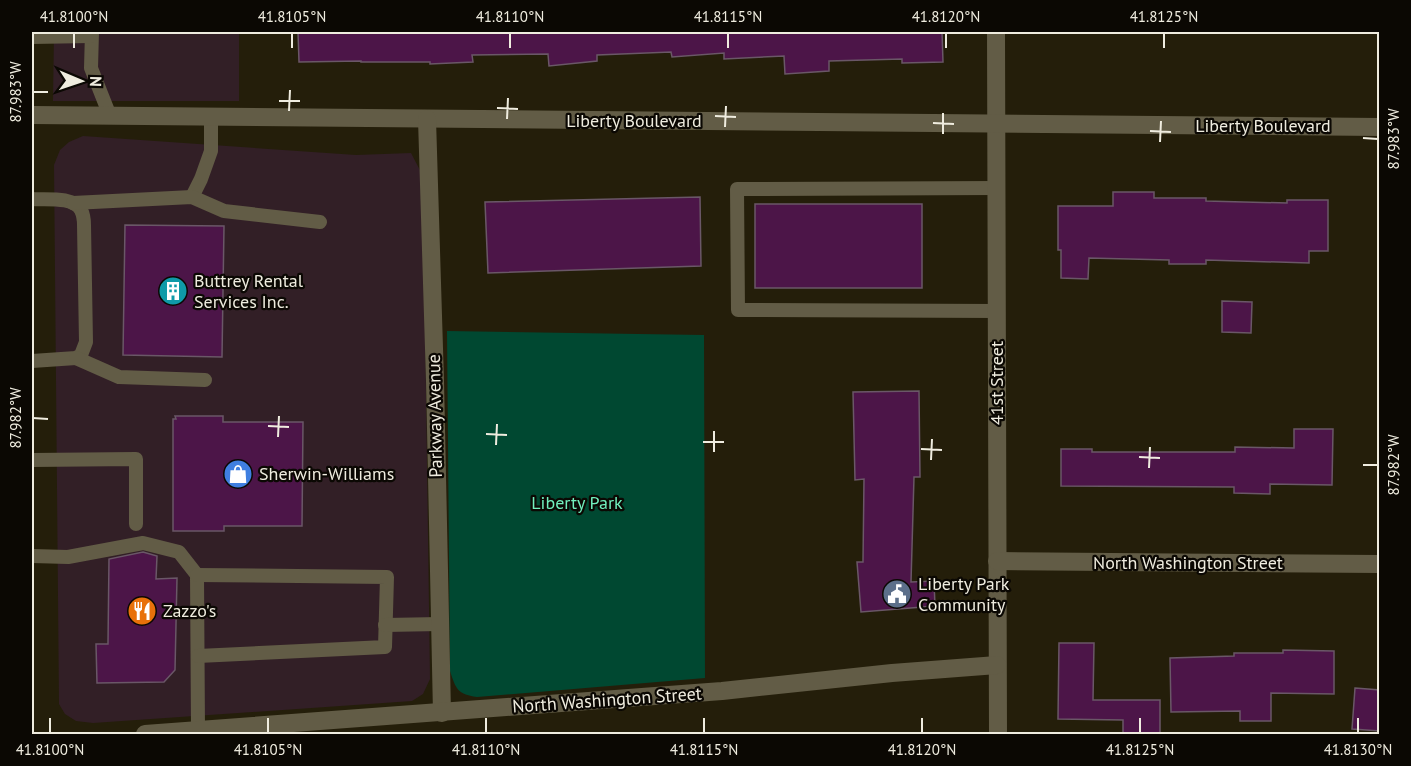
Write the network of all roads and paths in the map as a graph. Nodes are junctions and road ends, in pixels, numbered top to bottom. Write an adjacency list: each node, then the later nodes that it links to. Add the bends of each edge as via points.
1 (996, 32): 8 (street, 41st Street)
2 (92, 34): 3 (lane); 5 (lane, via 91,68)
3 (32, 38)
4 (32, 116): 5 (street, Liberty Boulevard)
5 (110, 116): 6 (street, Liberty Boulevard)
6 (211, 117): 7 (street, Liberty Boulevard); 11 (lane, via 211,151)
7 (427, 119): 8 (street, Liberty Boulevard); 25 (street, Parkway Avenue)
8 (996, 124): 9 (street, Liberty Boulevard); 10 (street, 41st Street)
9 (1380, 127)
10 (997, 188): 15 (street, 41st Street); 15 (lane, via 737,189 738,310)
11 (192, 197): 13 (lane); 14 (lane, via 224,211)
12 (32, 199): 13 (lane)
13 (73, 203): 16 (lane, via 81,210 84,225 86,342)
14 (320, 222)
15 (997, 310): 22 (street, 41st Street)
16 (76, 358): 17 (lane); 18 (lane, via 119,377)
17 (32, 361)
18 (205, 380)
19 (32, 460): 20 (lane, via 136,459)
20 (135, 524)
21 (32, 556): 24 (lane, via 68,557 143,543 179,552)
22 (997, 561): 23 (street, North Washington Street); 28 (street, 41st Street)
23 (1380, 564)
24 (197, 575): 26 (lane, via 387,577); 27 (lane)
25 (440, 624): 26 (lane); 29 (street, Parkway Avenue)
26 (385, 625): 27 (lane, via 385,647)
27 (198, 656): 31 (lane)
28 (997, 665): 29 (street, North Washington Street, via 722,692); 33 (street, 41st Street)
29 (442, 713): 30 (street, North Washington Street)
30 (295, 729): 31 (street, North Washington Street)
31 (198, 730): 32 (street, North Washington Street)
32 (145, 735)
33 (998, 735)

